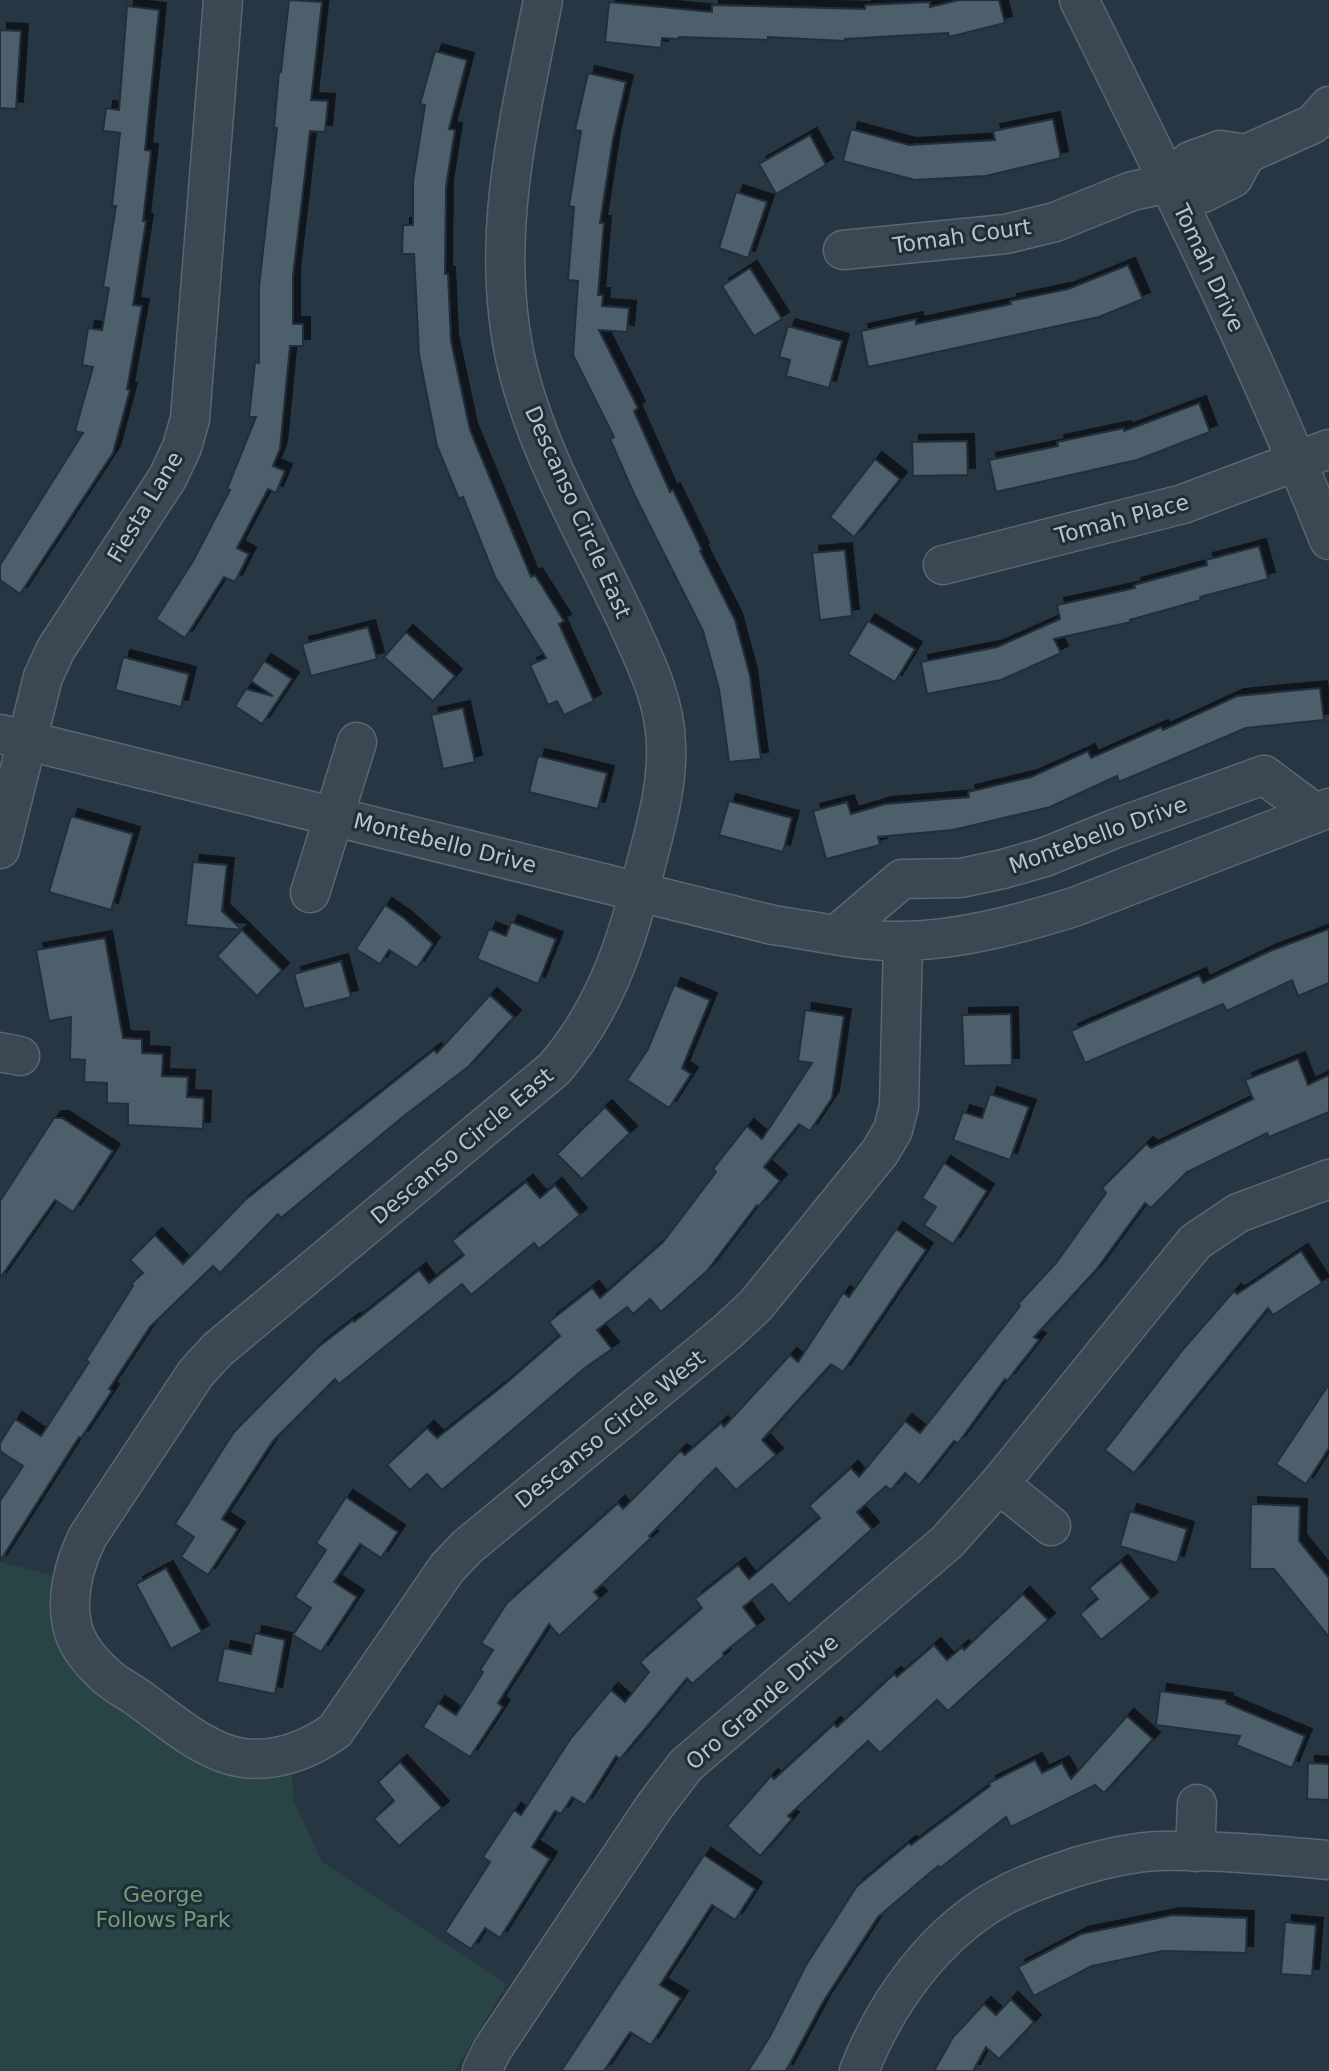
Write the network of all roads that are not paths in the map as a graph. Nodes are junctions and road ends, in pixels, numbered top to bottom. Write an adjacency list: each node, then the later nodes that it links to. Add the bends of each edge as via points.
1 (223, 0): 10 (street, Fiesta Lane, via 190,419 168,477 56,649)
2 (543, 0): 15 (street, Descanso Circle East, via 510,169 506,300 534,425 661,702 666,786)
3 (1079, 0): 5 (street, Tomah Drive)
4 (1329, 106): 5 (street, Tomah Court, via 1313,124 1246,154 1233,178 1203,193)
5 (1170, 183): 6 (street, Tomah Court, via 1006,234); 7 (street, Tomah Drive)
6 (843, 250)
7 (1314, 456): 8 (street, Tomah Drive); 9 (street, Tomah Place, via 1183,504)
8 (1329, 540)
9 (943, 565)
10 (13, 737): 13 (street, Montebello Drive); 14 (street, Fiesta Lane)
11 (357, 742): 13 (street, Montebello Drive)
12 (1322, 811): 17 (street, Montebello Drive, via 1264,775 1045,857 961,878 902,879); 18 (street, Montebello Drive, via 1048,915 980,932)
13 (334, 816): 15 (street, Montebello Drive); 16 (street, Montebello Drive)
14 (2, 835)
15 (639, 891): 17 (street, Montebello Drive); 22 (street, Descanso Circle East, via 613,977 576,1043 527,1094 217,1350 196,1373 88,1536 72,1580 74,1632 103,1674)
16 (310, 893)
17 (836, 935): 18 (street, Montebello Drive)
18 (903, 941): 22 (street, Descanso Circle West, via 899,1106 893,1130 756,1305 467,1547 447,1568 335,1731 313,1746 261,1759 239,1757 210,1746)
19 (1329, 1179): 20 (street, Oro Grande Drive, via 1238,1213 1195,1242)
20 (999, 1484): 21 (street); 26 (street, Oro Grande Drive, via 947,1542 686,1765)
21 (1051, 1526)
22 (162, 1715)
23 (1197, 1804): 24 (street)
24 (1195, 1852): 25 (street); 27 (street, via 1108,1857 1002,1896 926,1959 873,2034)
25 (1329, 1860)
26 (482, 2071)
27 (859, 2071)

